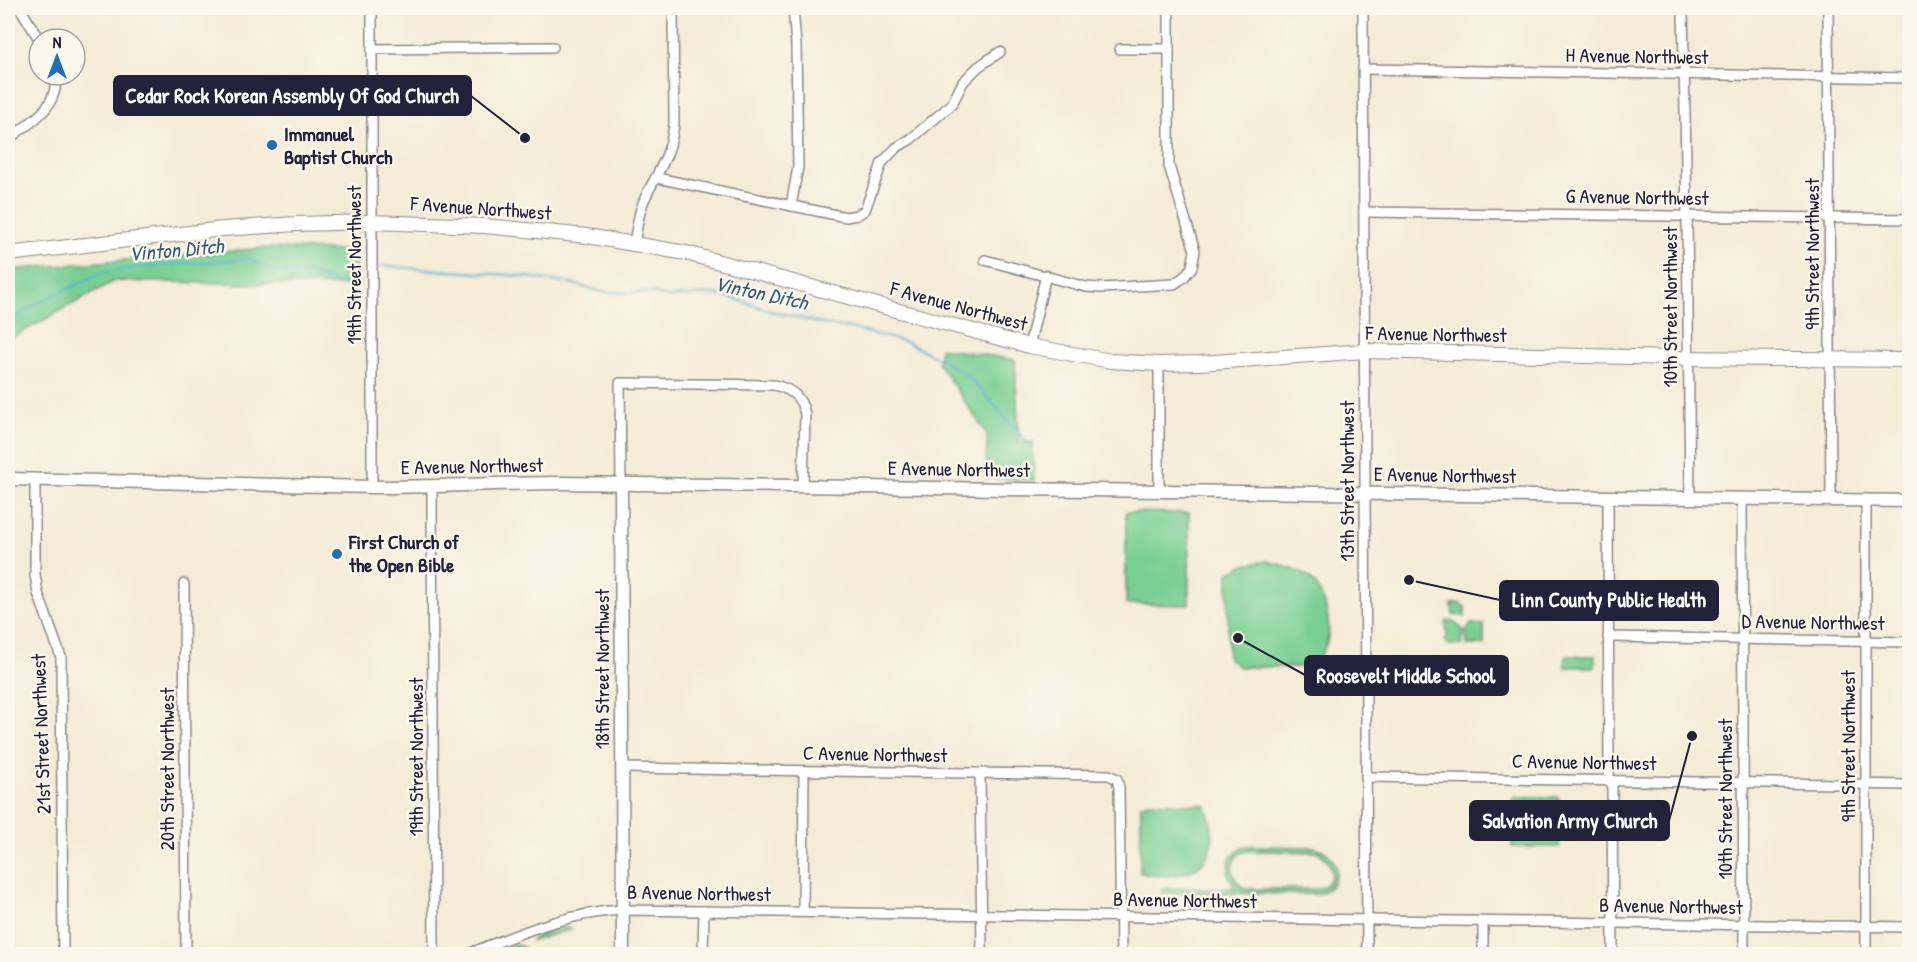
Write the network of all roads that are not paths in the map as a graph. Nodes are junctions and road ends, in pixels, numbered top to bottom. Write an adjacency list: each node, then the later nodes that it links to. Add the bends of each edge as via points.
1 (20, 8): 9 (street)
2 (372, 8): 11 (street, 19th Street Northwest)
3 (674, 8): 21 (street, via 674,124 672,143)
4 (794, 8): 22 (street, via 798,167)
5 (1169, 8): 13 (street)
6 (1363, 8): 15 (street, 13th Street Northwest)
7 (1683, 8): 16 (street, 10th Street Northwest)
8 (1828, 8): 17 (street, 9th Street Northwest)
9 (32, 27)
10 (554, 47): 11 (street)
11 (372, 49): 27 (street, 19th Street Northwest)
12 (1120, 49): 13 (street)
13 (1169, 49): 31 (street, via 1169,166 1195,251 1192,267 1174,284 1159,285 1093,287)
14 (1000, 52): 22 (street, via 963,82 952,104 882,163 865,210 846,217)
15 (1364, 69): 16 (street, H Avenue Northwest); 23 (street, 13th Street Northwest)
16 (1684, 75): 17 (street, H Avenue Northwest); 24 (street, 10th Street Northwest)
17 (1828, 78): 18 (street, H Avenue Northwest); 25 (street, 9th Street Northwest)
18 (1910, 78)
19 (55, 87): 20 (street, via 52,103)
20 (8, 139)
21 (657, 178): 22 (street); 28 (street, via 646,195)
22 (791, 206)
23 (1364, 212): 24 (street, G Avenue Northwest); 33 (street, 13th Street Northwest)
24 (1687, 216): 25 (street, G Avenue Northwest); 34 (street, 10th Street Northwest)
25 (1830, 218): 26 (street, G Avenue Northwest); 35 (street, 9th Street Northwest)
26 (1910, 219)
27 (371, 222): 28 (main road, F Avenue Northwest, via 525,229); 29 (main road, F Avenue Northwest, via 223,229); 41 (street, 19th Street Northwest)
28 (634, 244): 32 (main road, F Avenue Northwest, via 696,255)
29 (8, 254)
30 (985, 260): 31 (street)
31 (1046, 275): 32 (street)
32 (1029, 346): 37 (main road, F Avenue Northwest, via 1111,361)
33 (1365, 351): 34 (main road, F Avenue Northwest); 37 (main road, F Avenue Northwest); 45 (street, 13th Street Northwest)
34 (1687, 358): 35 (main road, F Avenue Northwest); 47 (street, 10th Street Northwest)
35 (1830, 358): 36 (main road, F Avenue Northwest); 49 (street, 9th Street Northwest)
36 (1910, 360)
37 (1159, 364): 44 (street)
38 (8, 479): 39 (street, E Avenue Northwest)
39 (35, 480): 41 (street, E Avenue Northwest); 76 (street, 21st Street Northwest, via 35,574 38,594 61,657)
40 (621, 485): 42 (street, E Avenue Northwest, via 498,483); 43 (street, E Avenue Northwest); 43 (street, 18th Street Northwest, via 620,383 788,388 803,405 805,414); 57 (street, 18th Street Northwest)
41 (372, 487): 42 (street, E Avenue Northwest)
42 (432, 487): 78 (street, 19th Street Northwest)
43 (803, 487): 44 (street, E Avenue Northwest)
44 (1159, 491): 45 (street, E Avenue Northwest)
45 (1365, 494): 46 (street, E Avenue Northwest); 60 (street, 13th Street Northwest)
46 (1608, 497): 47 (street, E Avenue Northwest); 53 (street)
47 (1690, 499): 48 (street, E Avenue Northwest)
48 (1742, 499): 49 (street, E Avenue Northwest); 54 (street, 10th Street Northwest)
49 (1831, 500): 50 (street, E Avenue Northwest)
50 (1866, 501): 51 (street, E Avenue Northwest); 55 (street, 9th Street Northwest)
51 (1910, 501)
52 (184, 584): 77 (street, 20th Street Northwest)
53 (1608, 637): 54 (street, D Avenue Northwest); 61 (street)
54 (1743, 639): 55 (street, D Avenue Northwest); 62 (street, 10th Street Northwest)
55 (1866, 641): 56 (street, D Avenue Northwest); 63 (street, 9th Street Northwest)
56 (1910, 642)
57 (622, 768): 58 (street, C Avenue Northwest); 65 (street, 18th Street Northwest)
58 (804, 771): 59 (street, C Avenue Northwest); 67 (street)
59 (980, 773): 68 (street); 69 (street, C Avenue Northwest, via 1109,775 1117,779)
60 (1366, 777): 61 (street, C Avenue Northwest); 70 (street, 13th Street Northwest)
61 (1611, 781): 62 (street, C Avenue Northwest); 72 (street)
62 (1743, 782): 63 (street, C Avenue Northwest); 73 (street, 10th Street Northwest)
63 (1866, 784): 64 (street, C Avenue Northwest); 74 (street, 9th Street Northwest)
64 (1910, 785)
65 (624, 910): 66 (street, B Avenue Northwest); 79 (street, B Avenue Northwest, via 600,911 542,925); 80 (street, 18th Street Northwest)
66 (704, 912): 67 (street, B Avenue Northwest); 81 (street)
67 (802, 912): 68 (street, B Avenue Northwest)
68 (982, 915): 69 (street, B Avenue Northwest); 82 (street)
69 (1120, 916): 70 (street, B Avenue Northwest); 83 (street)
70 (1367, 920): 71 (street, B Avenue Northwest); 84 (street, 13th Street Northwest)
71 (1483, 922): 72 (street, B Avenue Northwest); 85 (street)
72 (1612, 923): 73 (street, B Avenue Northwest); 86 (street)
73 (1744, 924): 74 (street, B Avenue Northwest); 87 (street, 10th Street Northwest)
74 (1865, 926): 75 (street, B Avenue Northwest); 88 (street, 9th Street Northwest)
75 (1910, 927)
76 (63, 954)
77 (186, 954)
78 (434, 954)
79 (468, 954)
80 (623, 954)
81 (703, 954)
82 (982, 954)
83 (1120, 954)
84 (1367, 954)
85 (1483, 954)
86 (1613, 954)
87 (1744, 954)
88 (1866, 954)

